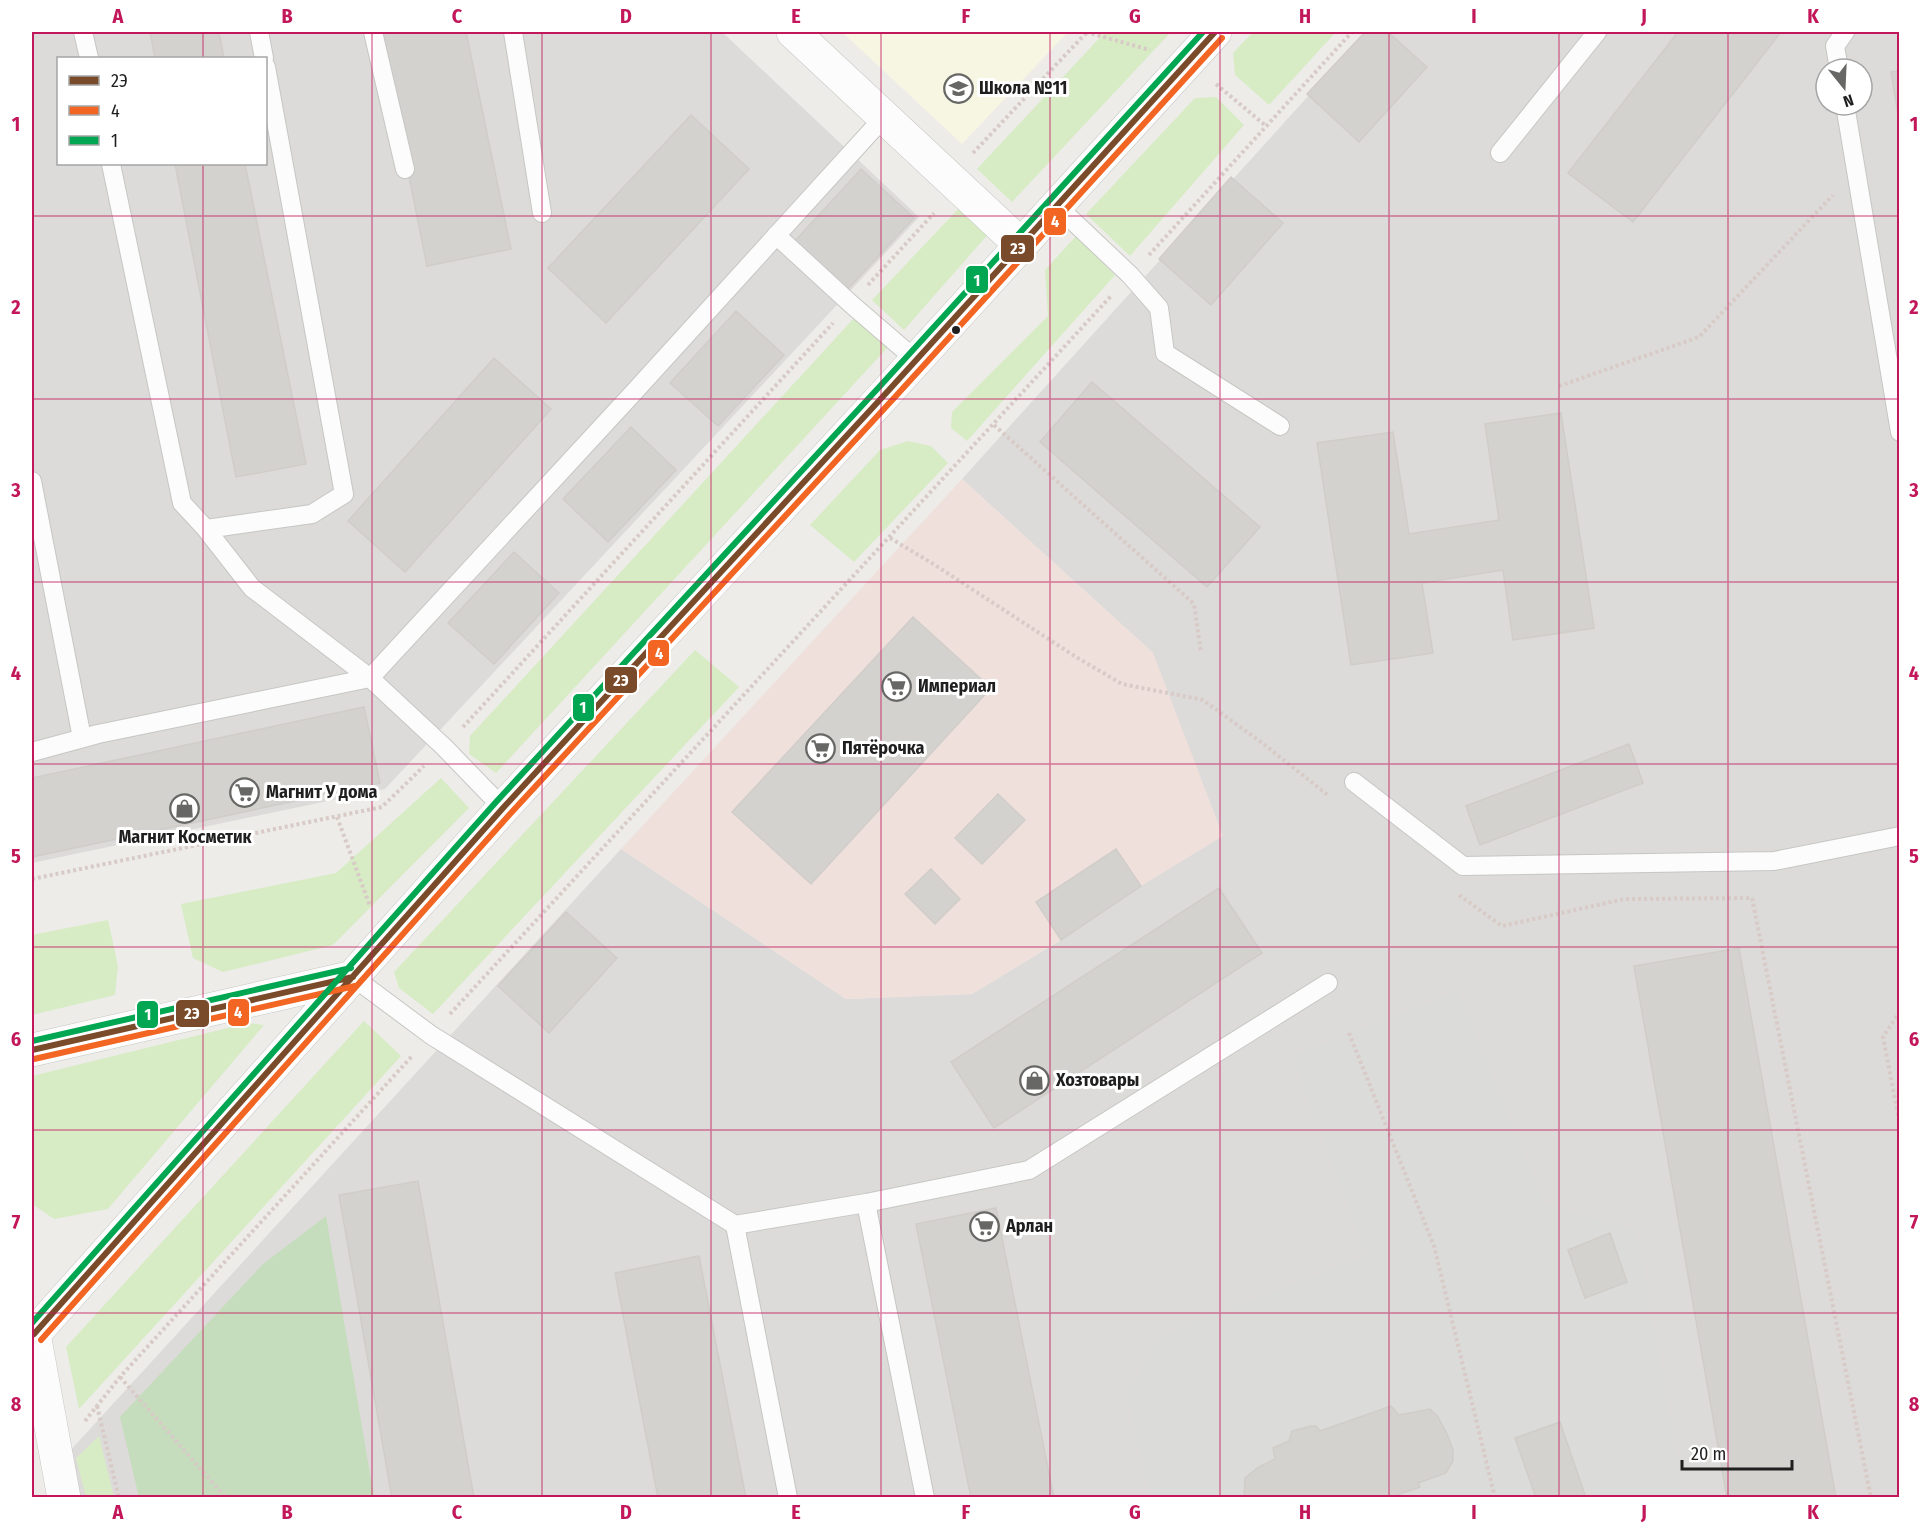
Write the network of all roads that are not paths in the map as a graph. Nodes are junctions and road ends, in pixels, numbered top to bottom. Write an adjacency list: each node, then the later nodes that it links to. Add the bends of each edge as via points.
1 (83, 32): 9 (lane)
2 (259, 32): 10 (lane)
3 (373, 32): 17 (lane)
4 (513, 32): 19 (lane)
5 (793, 32): 13 (street)
6 (1215, 32): 18 (street)
7 (1597, 32): 15 (lane)
8 (1845, 32): 11 (lane, via 1835,46)
9 (89, 57)
10 (264, 57)
11 (1837, 57)
12 (267, 73): 26 (lane, via 344,494 312,514)
13 (884, 117): 20 (lane); 21 (street)
14 (1847, 117): 24 (lane)
15 (1500, 153)
16 (111, 165): 26 (lane, via 182,503)
17 (405, 169)
18 (1056, 205): 21 (street); 23 (lane, via 1159,308 1165,353)
19 (542, 213)
20 (776, 235): 22 (lane); 27 (lane)
21 (1020, 244): 22 (street)
22 (916, 360): 31 (street)
23 (1280, 426)
24 (1899, 432)
25 (32, 482): 28 (lane)
26 (206, 529): 27 (lane, via 252,588)
27 (370, 678): 28 (lane); 31 (lane)
28 (82, 738): 29 (lane)
29 (32, 752)
30 (1354, 782): 32 (lane, via 1463,866 1774,861)
31 (503, 808): 33 (street)
32 (1899, 836)
33 (353, 977): 35 (street); 37 (lane, via 431,1035); 38 (street)
34 (1328, 983): 36 (lane, via 1029,1170)
35 (32, 1050)
36 (866, 1203): 37 (lane); 41 (lane)
37 (735, 1225): 40 (lane)
38 (33, 1328): 39 (street)
39 (64, 1497)
40 (789, 1497)
41 (925, 1497)

